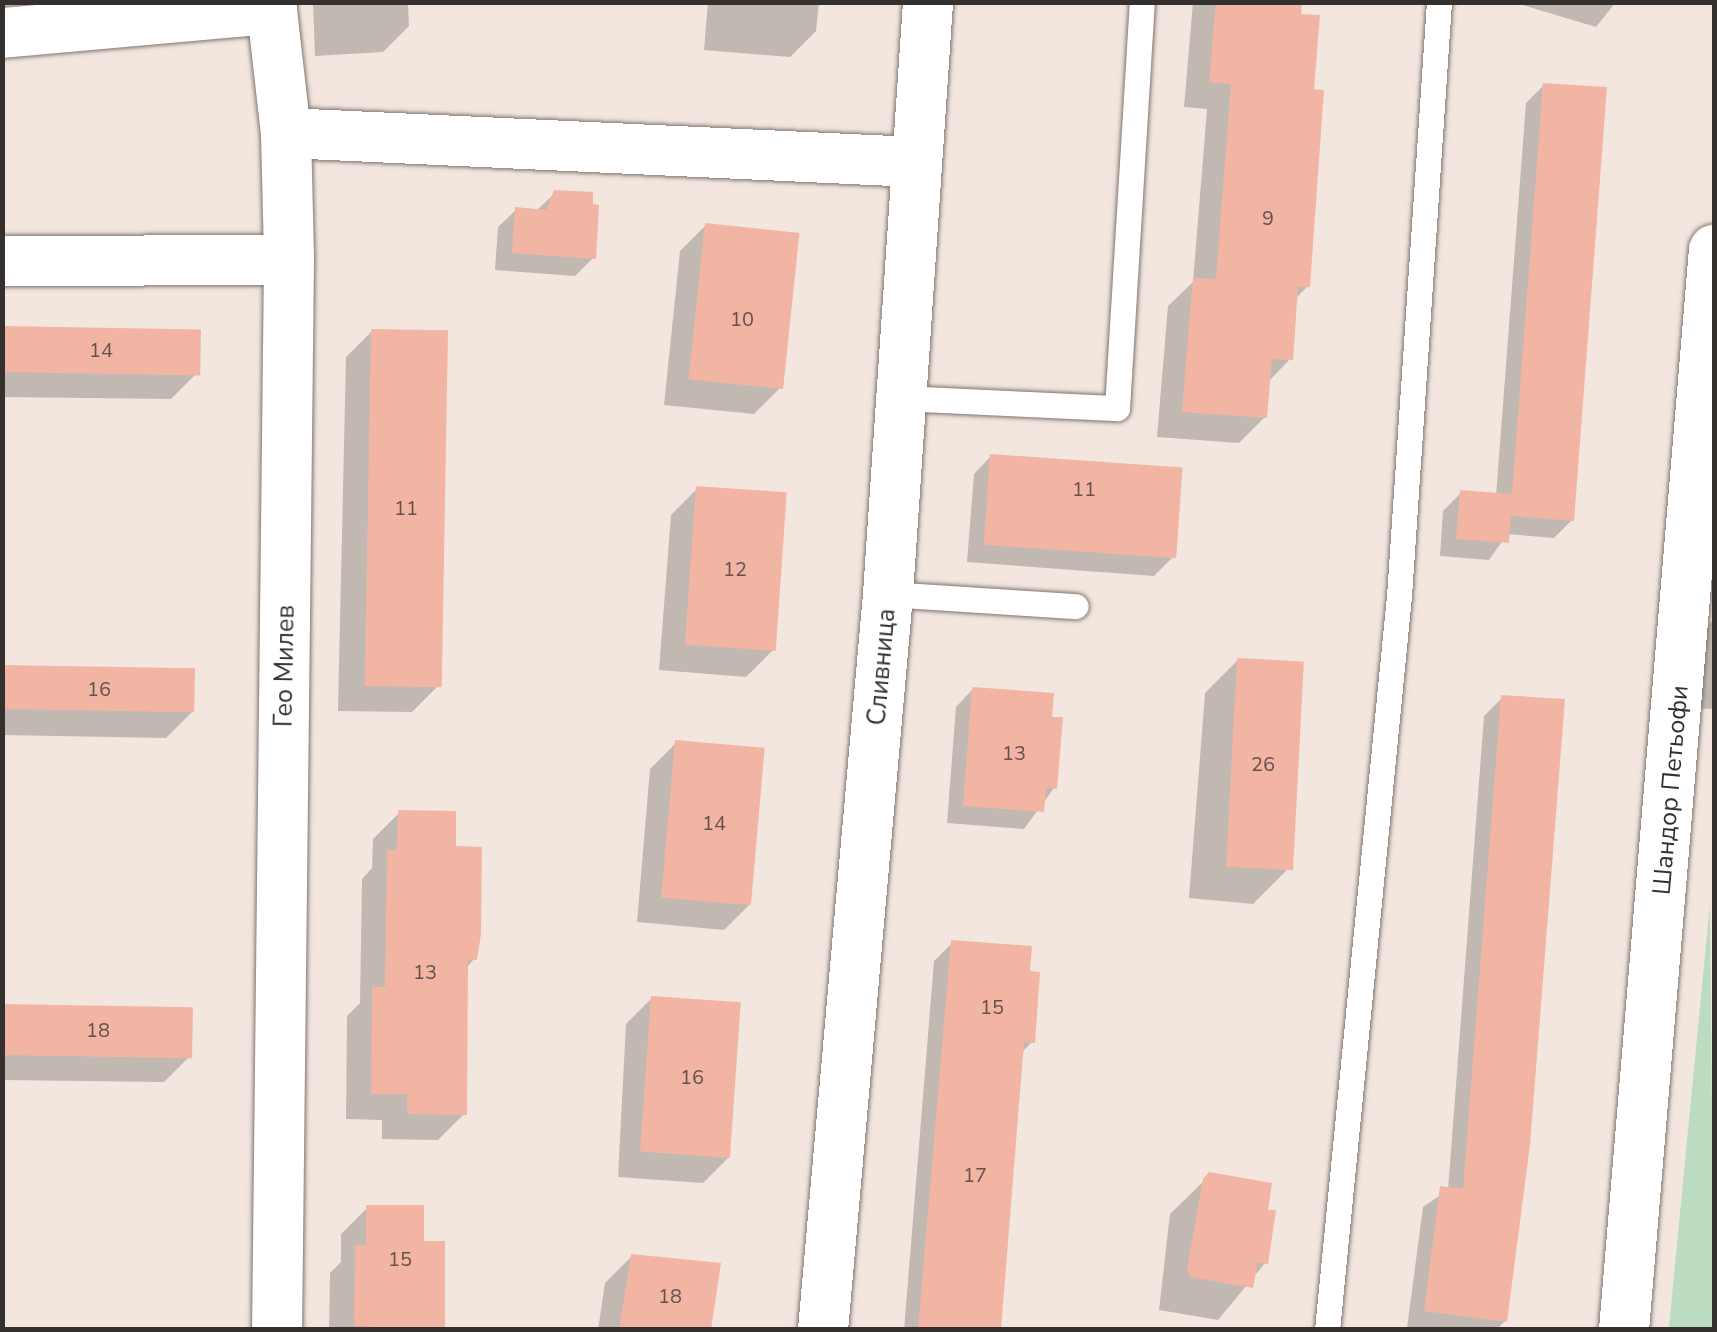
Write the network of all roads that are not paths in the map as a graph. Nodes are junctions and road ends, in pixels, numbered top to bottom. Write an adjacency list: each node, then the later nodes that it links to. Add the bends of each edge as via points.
1 (928, 2): 7 (street, Сливница)
2 (1142, 2): 11 (lane, via 1118,408)
3 (1440, 2): 16 (lane, via 1399,596)
4 (272, 6): 5 (street); 6 (street, Гео Милев)
5 (2, 34)
6 (286, 133): 7 (street); 9 (street, Гео Милев)
7 (916, 162): 11 (street, Сливница)
8 (1714, 250): 17 (street, Шандор Петьофи)
9 (288, 260): 10 (street); 14 (street, Гео Милев)
10 (2, 261)
11 (902, 398): 12 (street, Сливница)
12 (888, 594): 13 (lane); 15 (street, Сливница)
13 (1076, 606)
14 (277, 1330)
15 (824, 1330)
16 (1327, 1330)
17 (1624, 1330)

